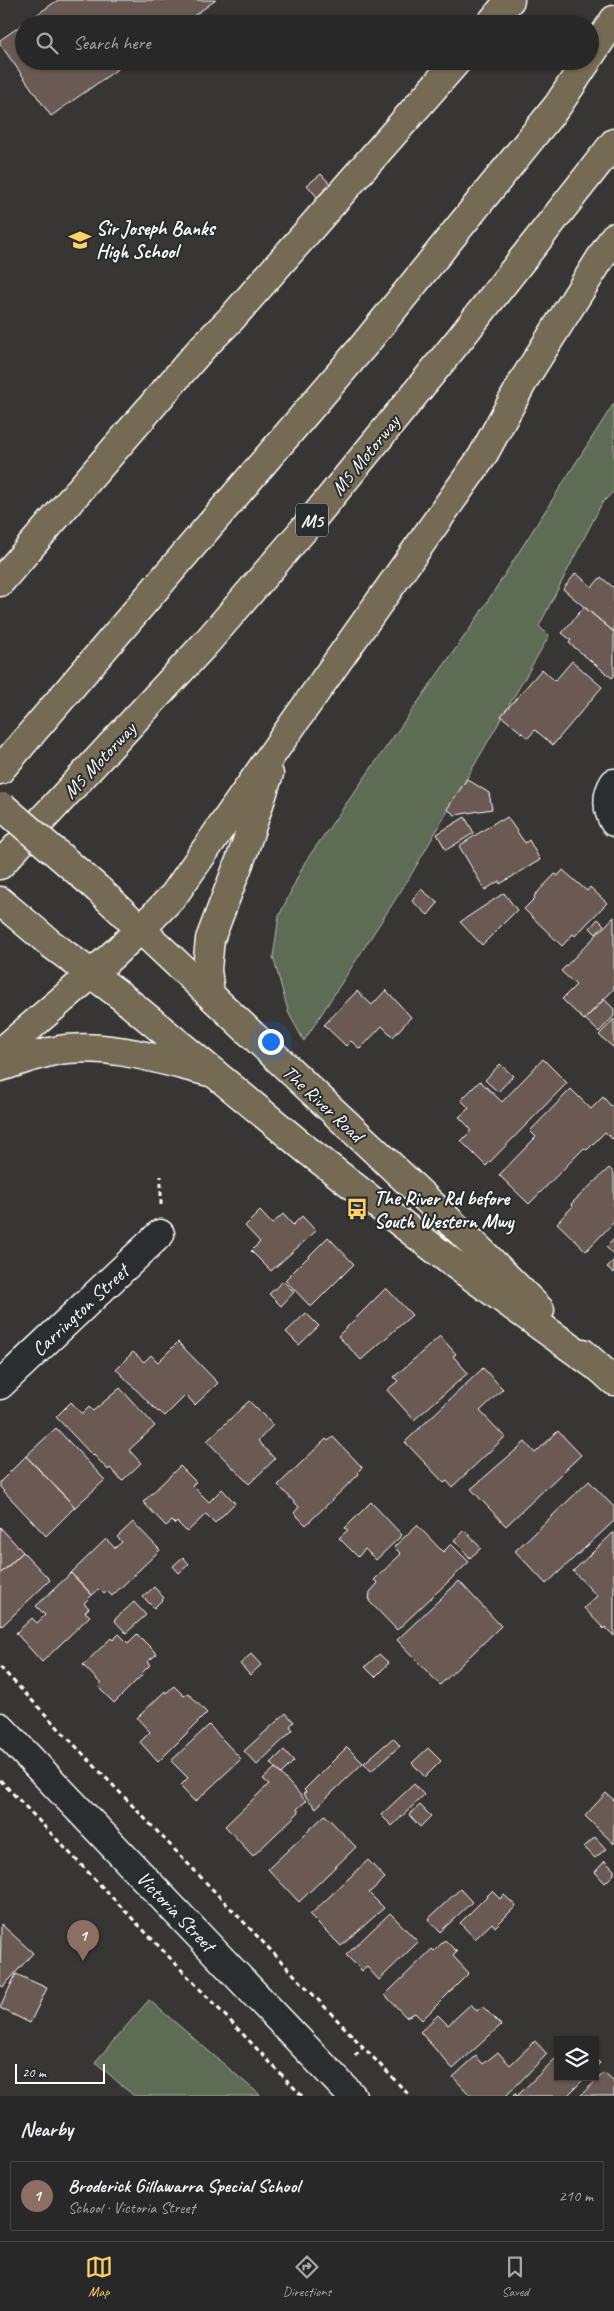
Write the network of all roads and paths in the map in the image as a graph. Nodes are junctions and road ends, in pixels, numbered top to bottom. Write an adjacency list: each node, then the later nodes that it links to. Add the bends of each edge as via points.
1 (510, 0): 2 (main road)
2 (498, 15)
3 (614, 20): 4 (main road)
4 (599, 42)
5 (449, 70): 9 (main road)
6 (581, 70): 11 (main road, via 558,105 365,344)
7 (614, 143): 13 (main road, M5 Motorway / M5, via 311,521 206,643)
8 (614, 237): 10 (main road, via 525,378 482,457)
9 (0, 582)
10 (279, 744): 15 (main road, via 174,895); 17 (main road, via 210,939 207,969)
11 (0, 770)
12 (0, 805): 15 (main road, The River Road, bridge)
13 (0, 865)
14 (0, 901): 16 (main road, The River Road)
15 (142, 928): 16 (main road); 17 (main road, The River Road)
16 (93, 974): 18 (main road); 20 (main road, The River Road)
17 (210, 994): 22 (main road, The River Road, via 476,1246)
18 (0, 1053)
19 (0, 1067): 20 (main road, via 64,1049 86,1047 121,1051)
20 (214, 1073): 22 (main road, The River Road, via 450,1261)
21 (160, 1234): 23 (street, Carrington Street)
22 (605, 1374)
23 (0, 1385)
24 (0, 1667): 29 (path)
25 (0, 1727): 28 (street, Victoria Street)
26 (0, 1780): 27 (path)
27 (302, 2096)
28 (352, 2096)
29 (410, 2096)

